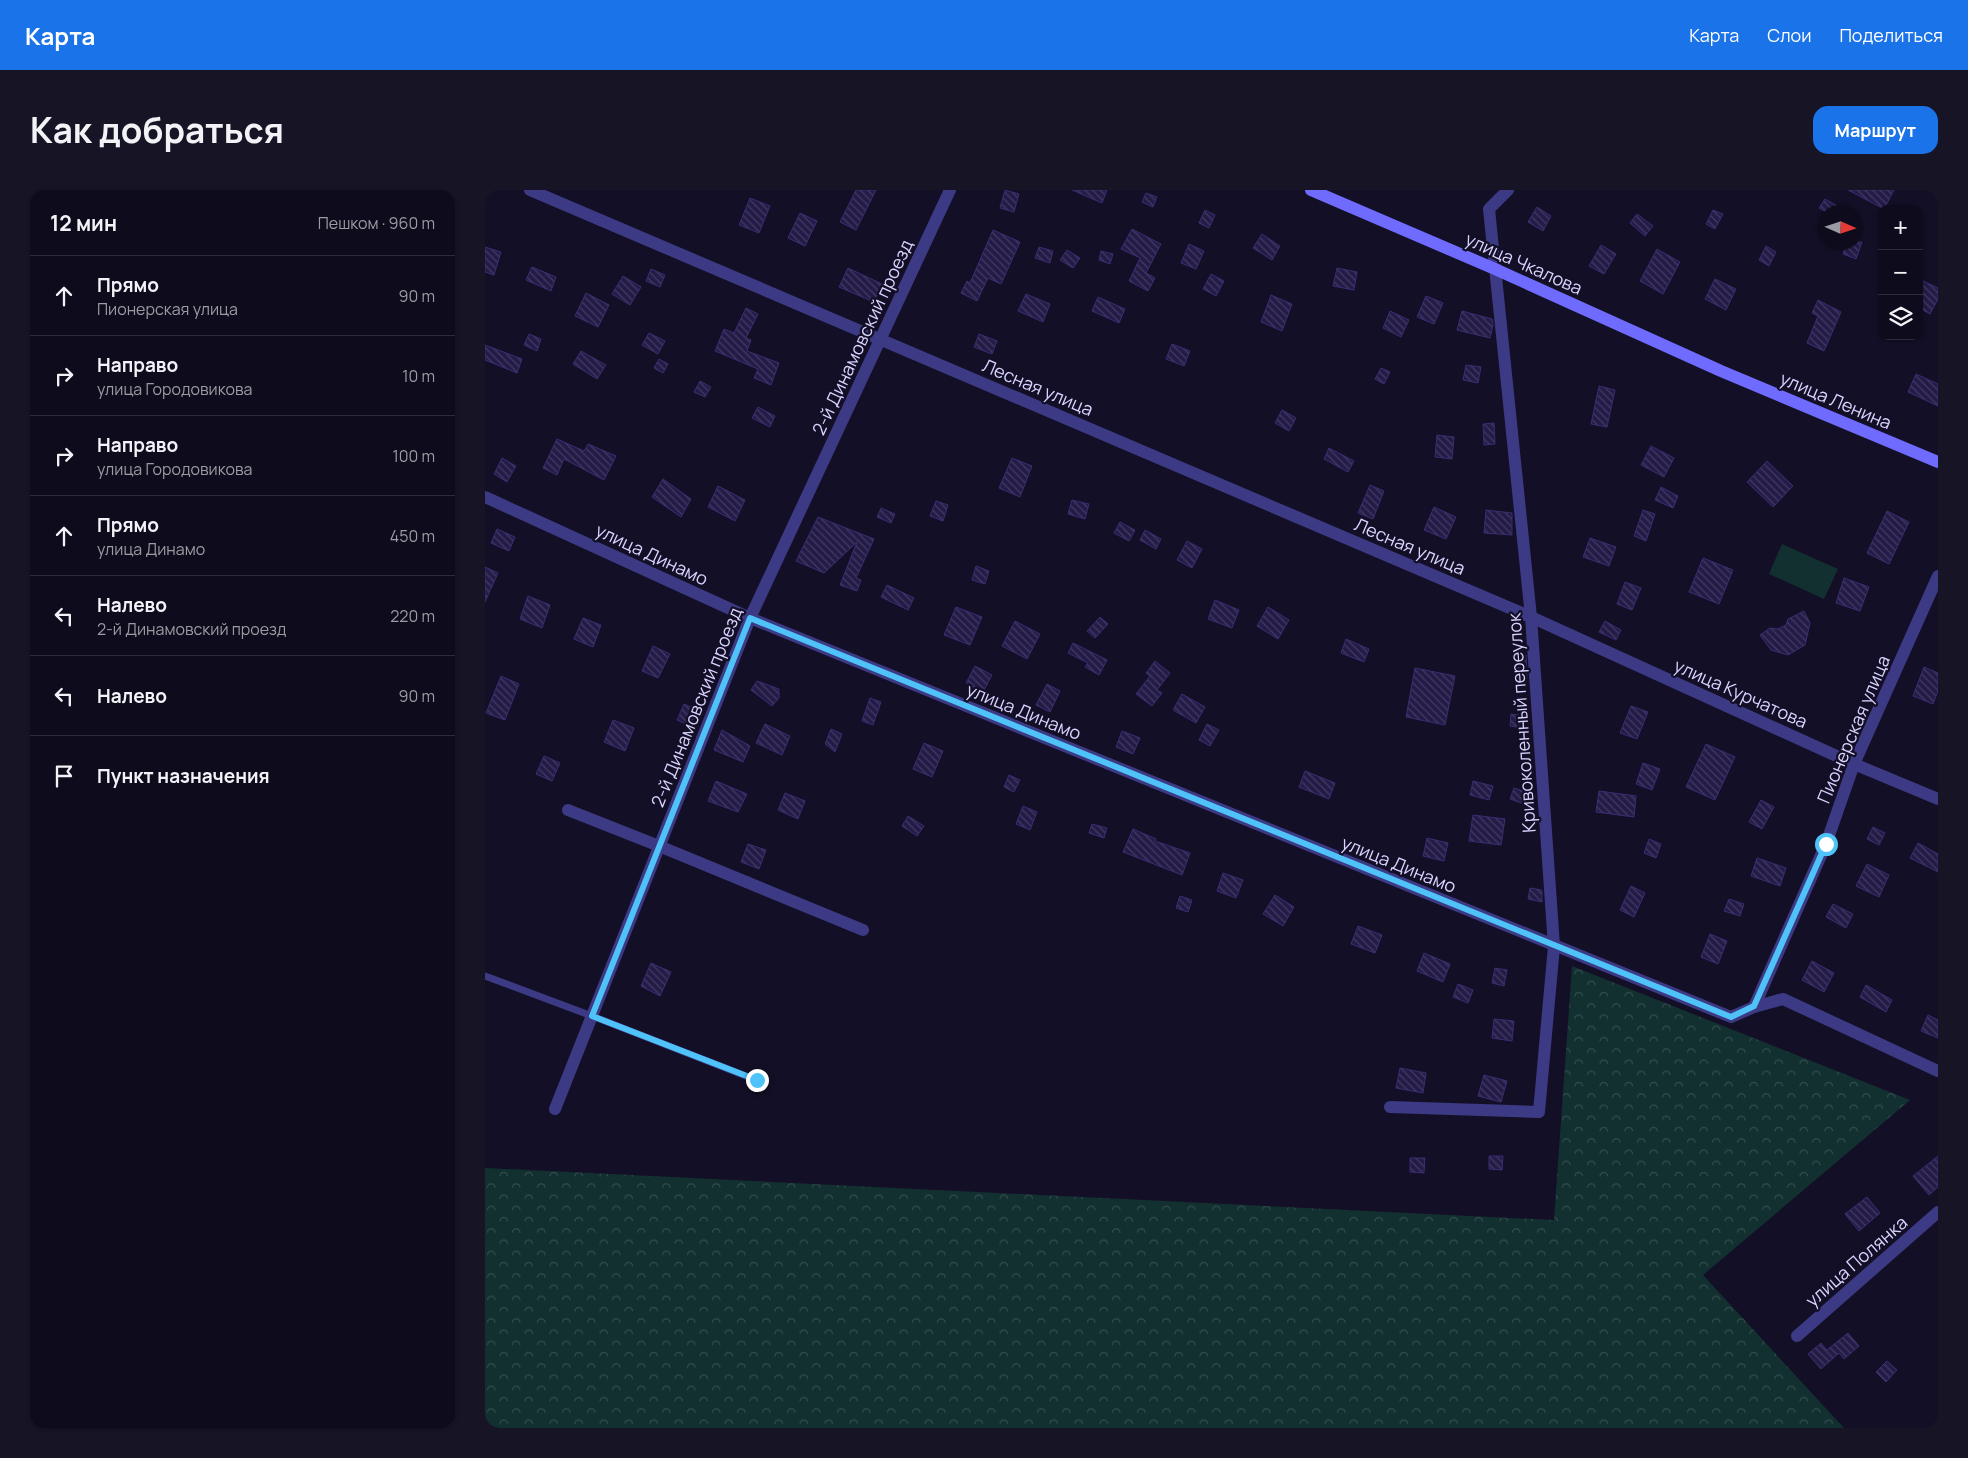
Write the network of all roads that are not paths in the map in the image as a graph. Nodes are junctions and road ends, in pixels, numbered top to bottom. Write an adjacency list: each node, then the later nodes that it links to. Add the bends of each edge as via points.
1 (530, 190): 6 (street, Лесная улица)
2 (950, 190): 6 (street, 2-й Динамовский проезд)
3 (1311, 190): 5 (street, улица Чкалова)
4 (1508, 190): 5 (street, Кривоколенный переулок, via 1489,209)
5 (1495, 269): 7 (street, улица Чкалова); 11 (street, Кривоколенный переулок)
6 (881, 339): 11 (street, Лесная улица); 12 (street, 2-й Динамовский проезд)
7 (1721, 371): 8 (street, улица Ленина)
8 (1938, 462)
9 (485, 497): 12 (street, улица Динамо)
10 (1938, 576): 13 (street, Пионерская улица)
11 (1531, 617): 13 (street, улица Курчатова); 18 (street, Кривоколенный переулок)
12 (750, 618): 16 (street, 2-й Динамовский проезд); 18 (street, улица Динамо)
13 (1854, 764): 14 (street, улица Курчатова); 20 (street, Пионерская улица, via 1826,844)
14 (1938, 798)
15 (568, 810): 16 (street)
16 (659, 846): 17 (street); 21 (street, 2-й Динамовский проезд)
17 (863, 930)
18 (1554, 946): 20 (street, улица Динамо, via 1731,1017); 24 (street, Кривоколенный переулок, via 1539,1112)
19 (485, 976): 21 (lane)
20 (1754, 1006): 22 (street, улица Динамо, via 1783,999)
21 (592, 1016): 23 (lane); 25 (street, 2-й Динамовский проезд)
22 (1938, 1071)
23 (757, 1080)
24 (1390, 1107)
25 (555, 1109)
26 (1938, 1212): 27 (street, улица Полянка)
27 (1797, 1336)

